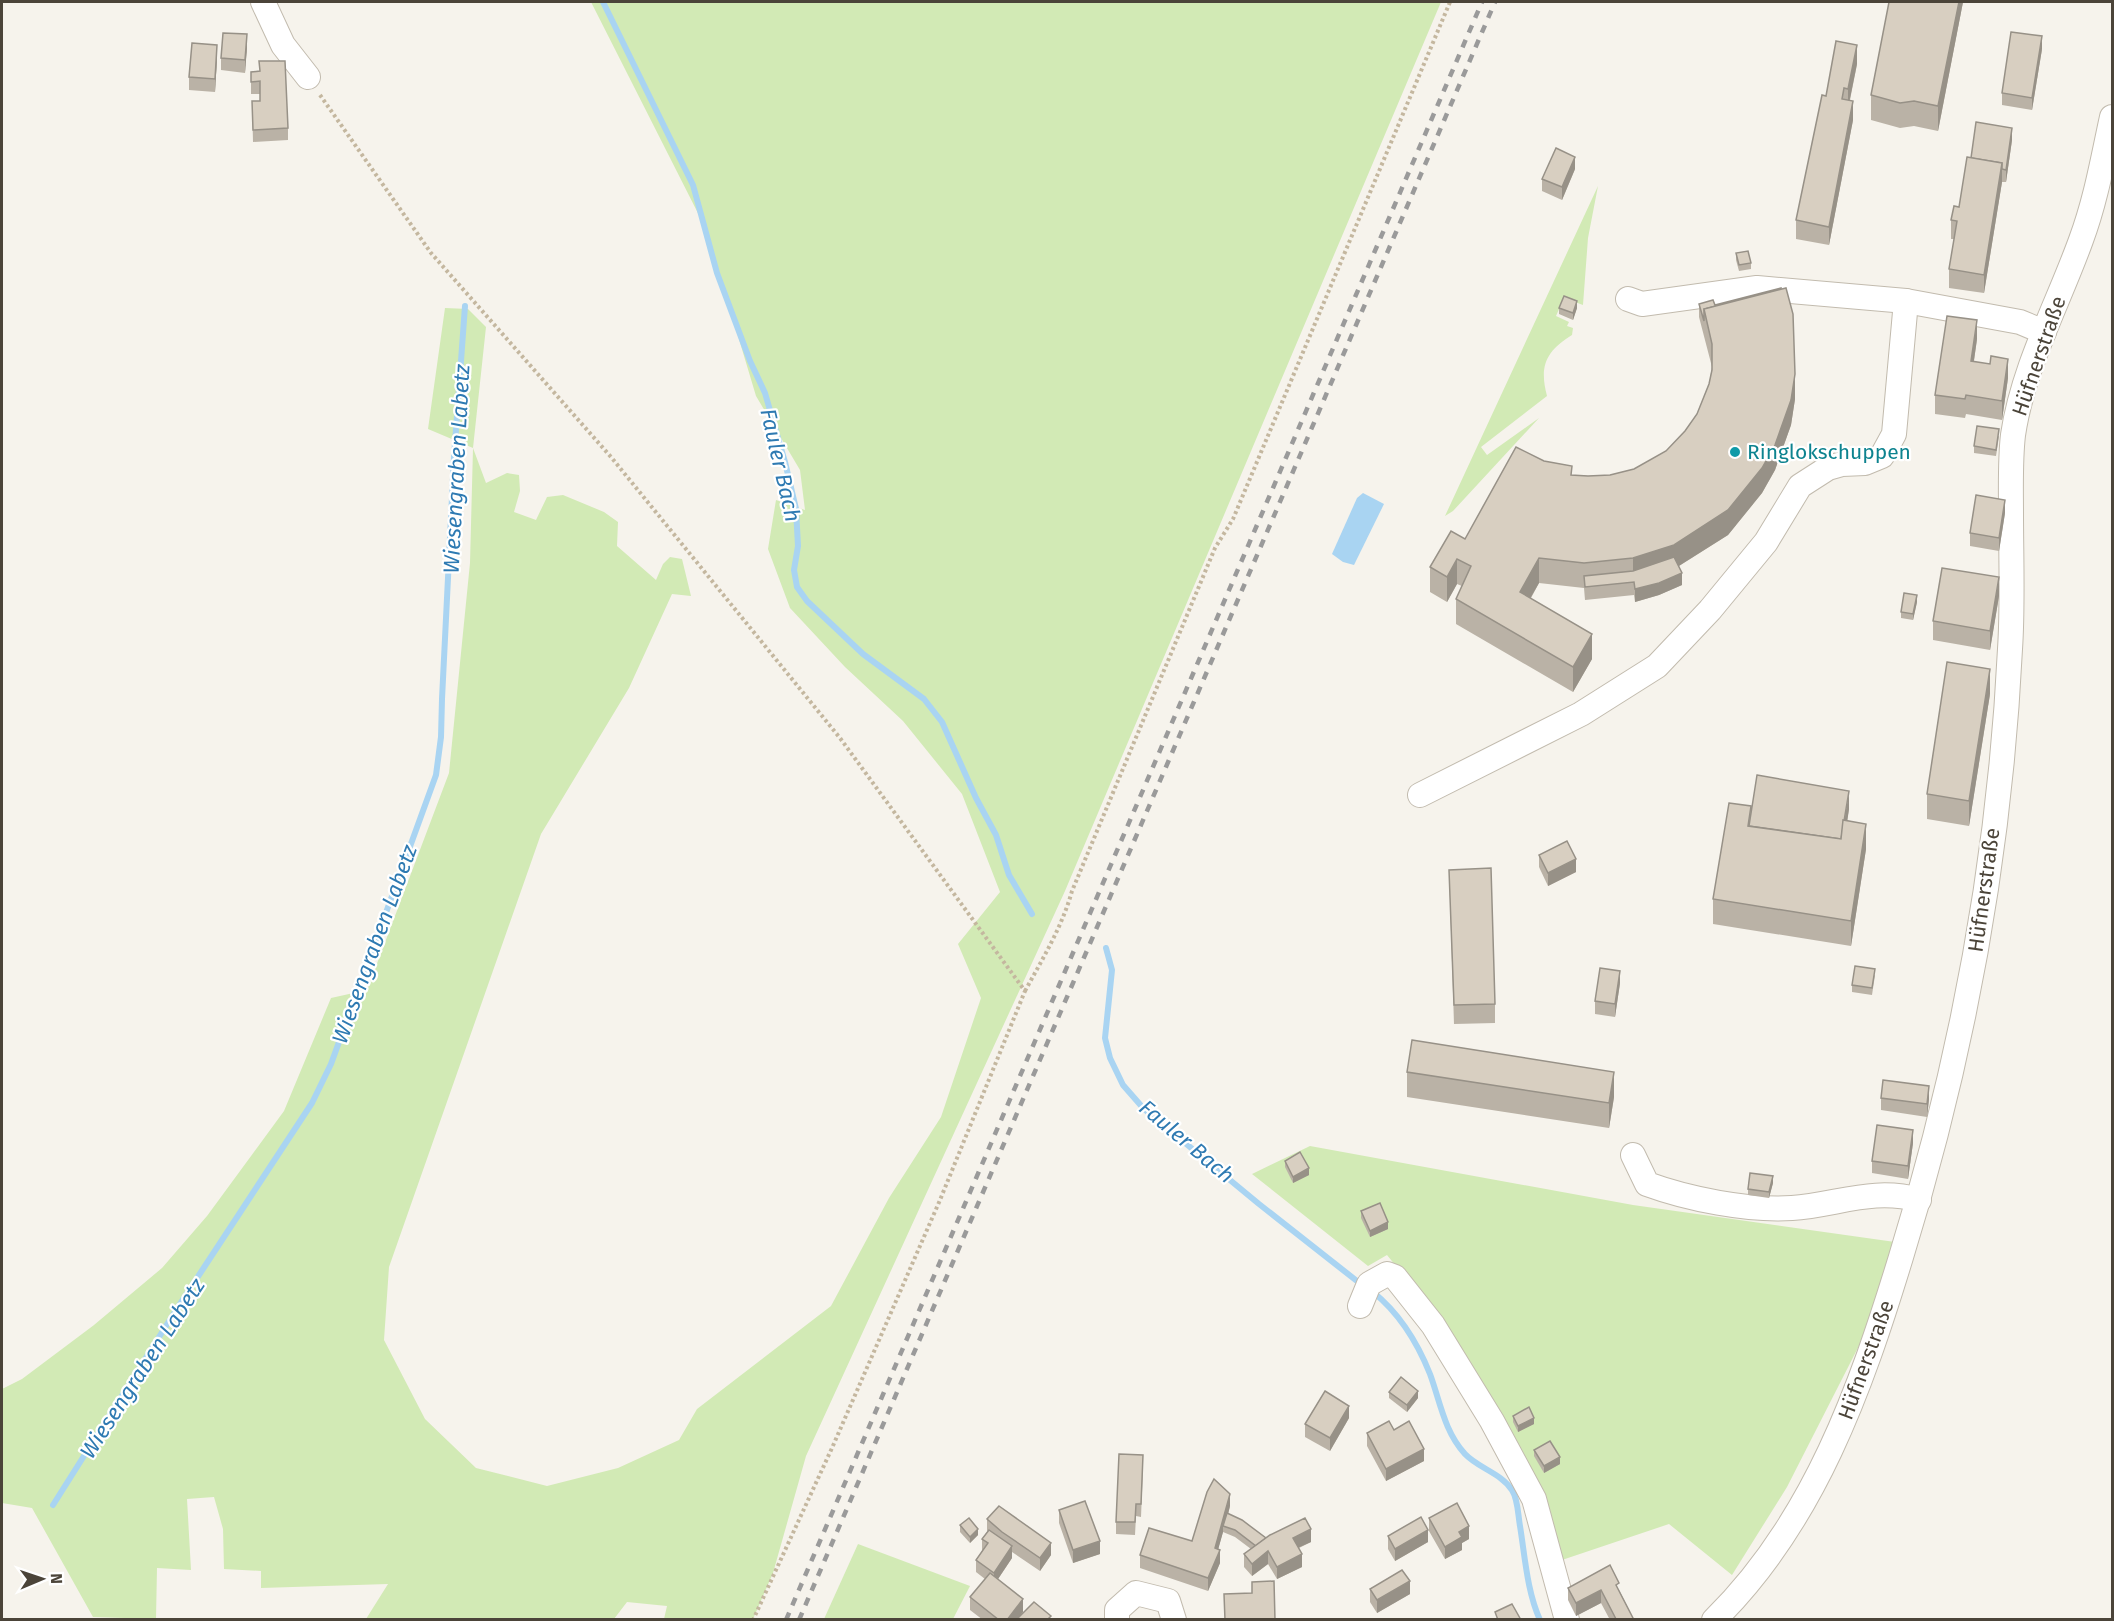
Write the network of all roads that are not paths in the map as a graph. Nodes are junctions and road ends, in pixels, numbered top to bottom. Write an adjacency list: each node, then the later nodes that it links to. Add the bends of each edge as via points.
1 (263, 2): 2 (street, via 283,45)
2 (308, 77)
3 (2112, 117): 6 (street, Hüfnerstraße, via 2089,218)
4 (1628, 299): 5 (street, via 1642,304 1757,288)
5 (1906, 301): 6 (street, via 2020,322); 7 (street, via 1894,434 1882,456 1865,463 1828,468 1800,486 1766,542 1658,666 1581,714)
6 (2044, 332): 9 (street, Hüfnerstraße, via 2019,407 2011,453 2010,649 1989,870 1952,1067)
7 (1420, 795)
8 (1633, 1155): 9 (street, via 1647,1184 1675,1195 1750,1207 1792,1208 1878,1194)
9 (1919, 1200): 14 (street, Hüfnerstraße, via 1871,1351 1826,1460 1766,1561)
10 (1360, 1306): 13 (street, via 1369,1284 1387,1274 1395,1277 1433,1325 1534,1499)
11 (1117, 1620): 12 (street, via 1117,1610 1137,1593 1168,1601)
12 (1174, 1620)
13 (1566, 1620)
14 (1714, 1620)

